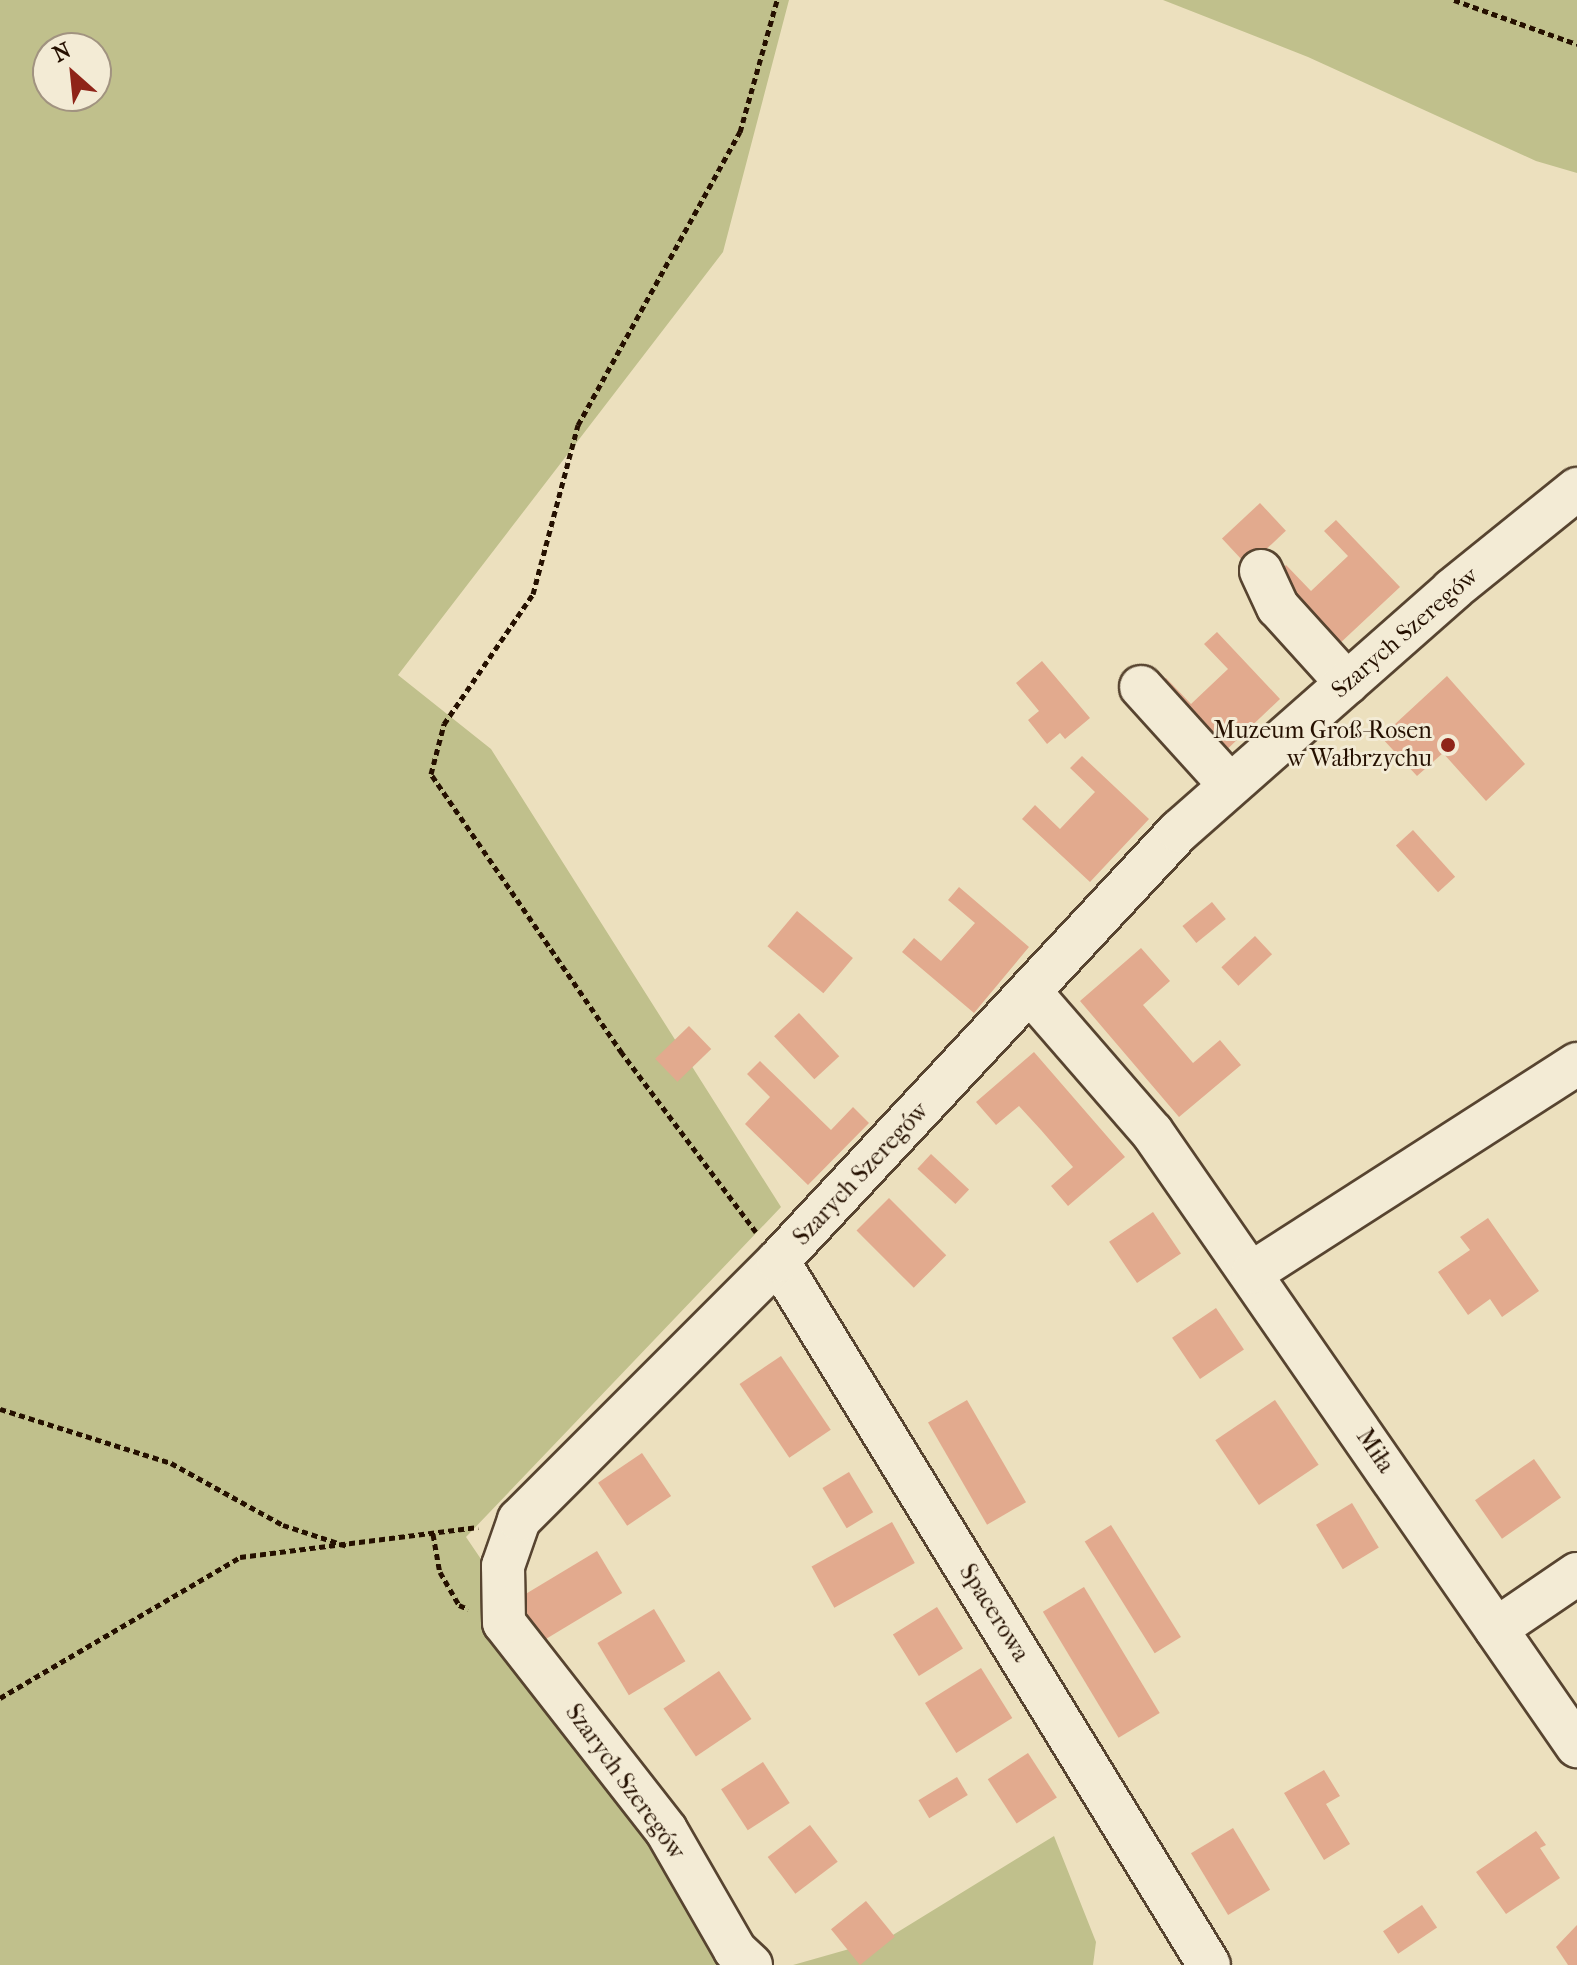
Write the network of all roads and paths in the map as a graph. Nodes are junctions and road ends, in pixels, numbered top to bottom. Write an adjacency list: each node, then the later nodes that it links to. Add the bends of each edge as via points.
1 (777, 0): 11 (path, via 740,132 578,425 533,594 444,724 431,774 622,1053)
2 (1454, 0): 3 (path)
3 (1577, 44)
4 (1577, 489): 6 (street, Szarych Szeregów)
5 (1261, 571): 6 (street, via 1278,607)
6 (1347, 683): 8 (street, Szarych Szeregów)
7 (1141, 687): 8 (street)
8 (1230, 785): 9 (street, Szarych Szeregów, via 1179,831)
9 (1031, 993): 11 (street, Szarych Szeregów); 12 (street, Miła, via 1152,1132)
10 (1577, 1064): 12 (street)
11 (778, 1261): 14 (street, Szarych Szeregów); 23 (street, Spacerowa)
12 (1253, 1272): 19 (street, Miła)
13 (0, 1409): 16 (path, via 171,1463 283,1525)
14 (519, 1520): 15 (path); 18 (street, Szarych Szeregów, via 503,1566)
15 (433, 1534): 16 (path); 18 (path, via 440,1572 459,1605)
16 (350, 1546): 20 (path, via 240,1557)
17 (1577, 1574): 19 (street)
18 (504, 1623): 22 (street, Szarych Szeregów, via 666,1830)
19 (1496, 1629): 21 (street, Miła)
20 (0, 1698)
21 (1577, 1746)
22 (743, 1957)
23 (1209, 1965)

